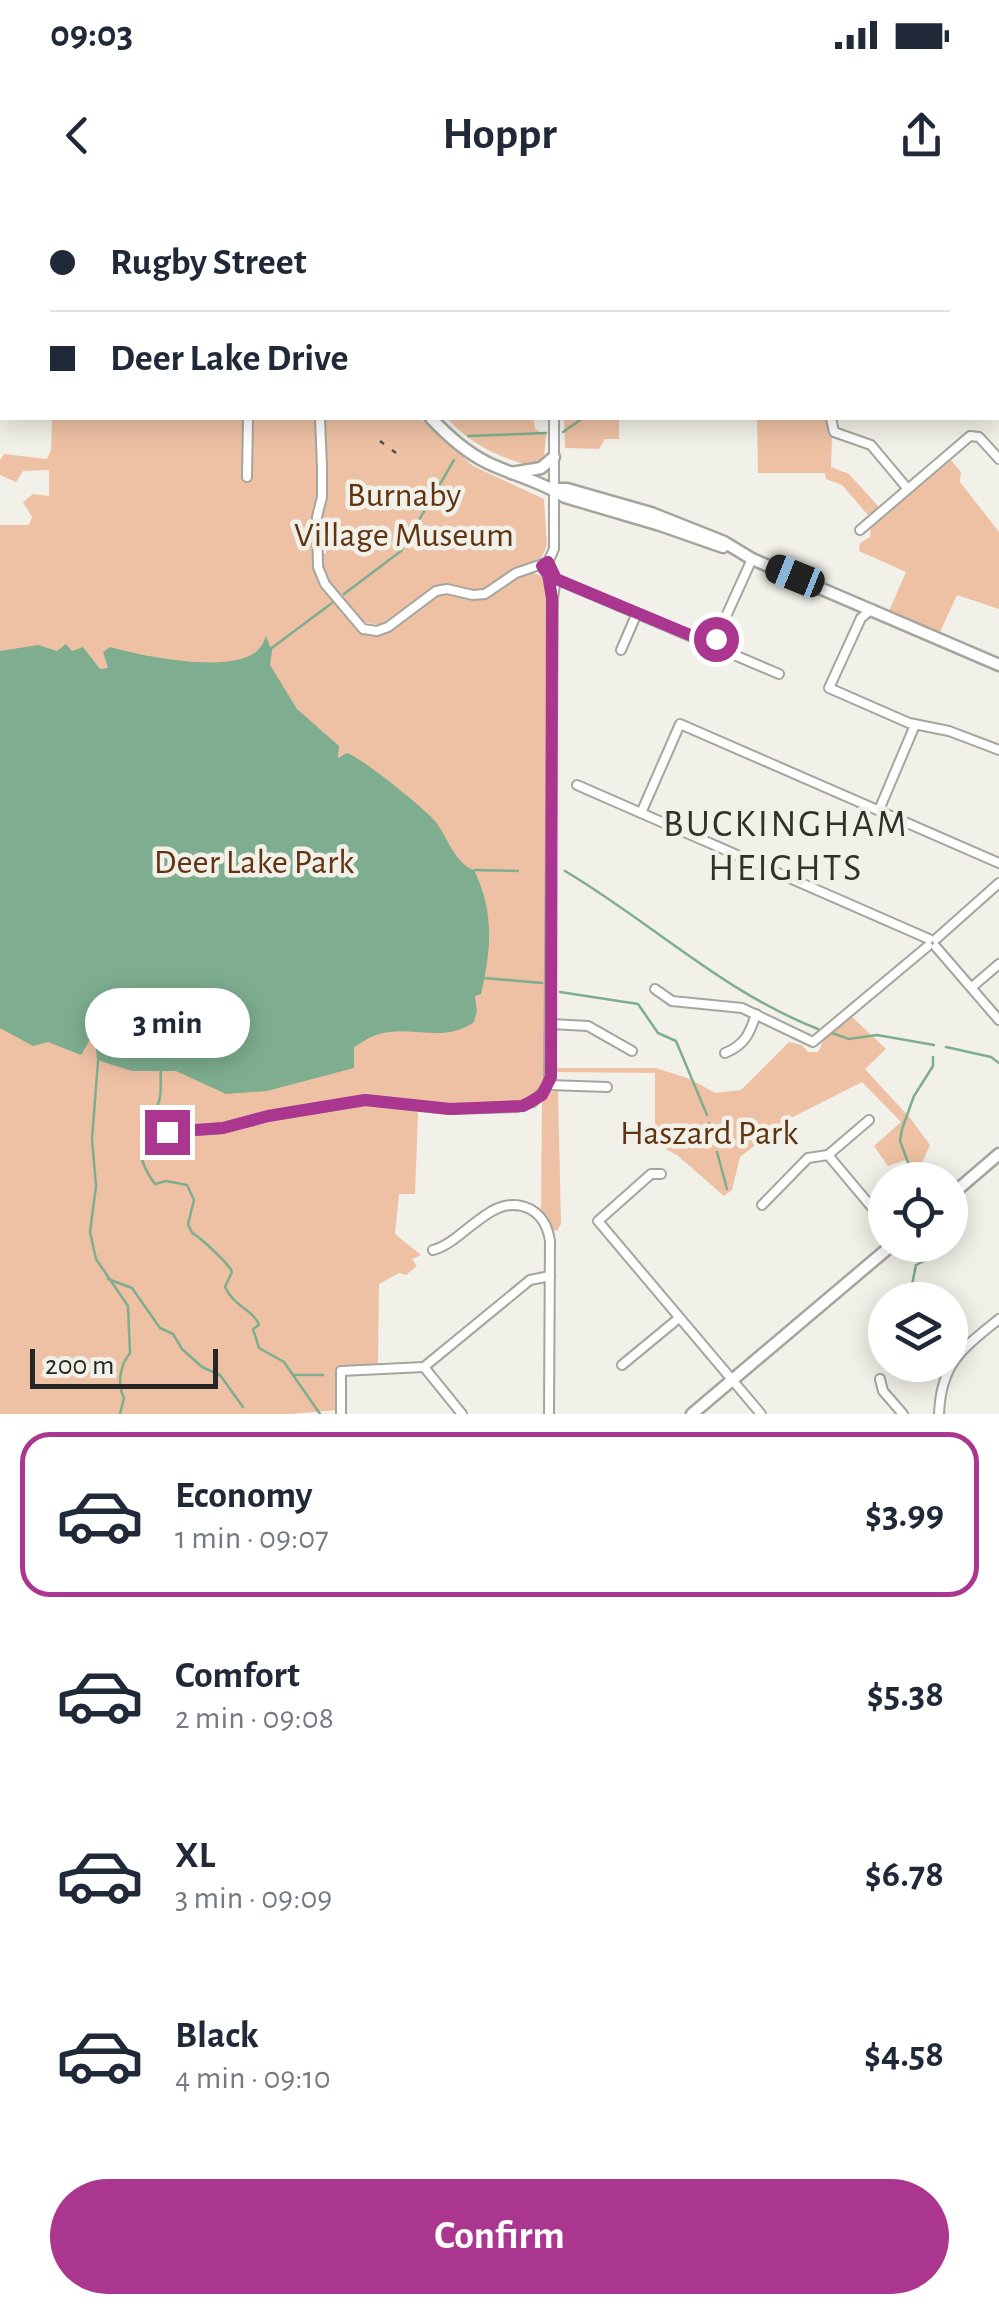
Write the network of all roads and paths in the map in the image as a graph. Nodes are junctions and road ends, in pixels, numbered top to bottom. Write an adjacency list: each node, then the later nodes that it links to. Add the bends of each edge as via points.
1 (248, 420): 9 (street)
2 (320, 420): 14 (street, via 318,567 363,628 388,627 436,591 485,594 512,574)
3 (433, 420): 8 (main road, via 463,448)
4 (554, 420): 6 (street)
5 (831, 420): 10 (street, via 834,432 870,445)
6 (554, 457): 8 (main road, via 540,468); 11 (street)
7 (999, 459): 10 (street, via 970,436)
8 (510, 473): 11 (main road)
9 (247, 477)
10 (907, 488): 12 (street)
11 (554, 490): 13 (main road, via 626,504); 14 (street, via 554,549)
12 (860, 530)
13 (752, 558): 17 (main road); 19 (street)
14 (545, 563): 15 (street); 16 (street)
15 (556, 579): 16 (street); 18 (street)
16 (552, 598): 36 (street)
17 (872, 609): 21 (main road); 23 (street, via 861,618 829,688)
18 (637, 613): 19 (street); 20 (street)
19 (714, 645): 22 (street)
20 (620, 650)
21 (998, 663)
22 (779, 674)
23 (915, 725): 24 (street); 26 (street)
24 (999, 750)
25 (577, 786): 27 (street)
26 (879, 810): 27 (street, via 680,724); 28 (street)
27 (641, 813): 30 (street)
28 (999, 863)
29 (999, 882): 30 (street)
30 (932, 943): 32 (street); 34 (street, via 813,1042)
31 (999, 964): 32 (street)
32 (972, 987): 35 (street)
33 (655, 989): 34 (street, via 672,1001)
34 (756, 1014): 38 (street, via 750,1034)
35 (999, 1020)
36 (551, 1024): 37 (street, via 588,1026); 39 (street)
37 (632, 1052)
38 (724, 1053)
39 (550, 1084): 40 (street); 42 (street, via 534,1102 517,1107 450,1109 365,1100 223,1128)
40 (607, 1087)
41 (868, 1120): 44 (street)
42 (148, 1134)
43 (999, 1154): 46 (main road)
44 (828, 1155): 47 (street); 48 (street, via 808,1158)
45 (661, 1174): 52 (street, via 651,1174 598,1220)
46 (968, 1181)
47 (868, 1203)
48 (762, 1204)
49 (432, 1250): 51 (street, via 499,1208 520,1206 538,1215 550,1236)
50 (872, 1262): 56 (main road)
51 (550, 1276): 55 (street, via 530,1280); 60 (street)
52 (679, 1318): 54 (street); 56 (street)
53 (999, 1319): 64 (street, via 956,1356)
54 (622, 1365)
55 (424, 1367): 58 (street, via 341,1371); 59 (street)
56 (732, 1380): 61 (main road); 62 (street)
57 (881, 1382): 63 (street)
58 (341, 1414)
59 (462, 1414)
60 (549, 1414)
61 (692, 1414)
62 (761, 1414)
63 (902, 1414)
64 (939, 1414)

